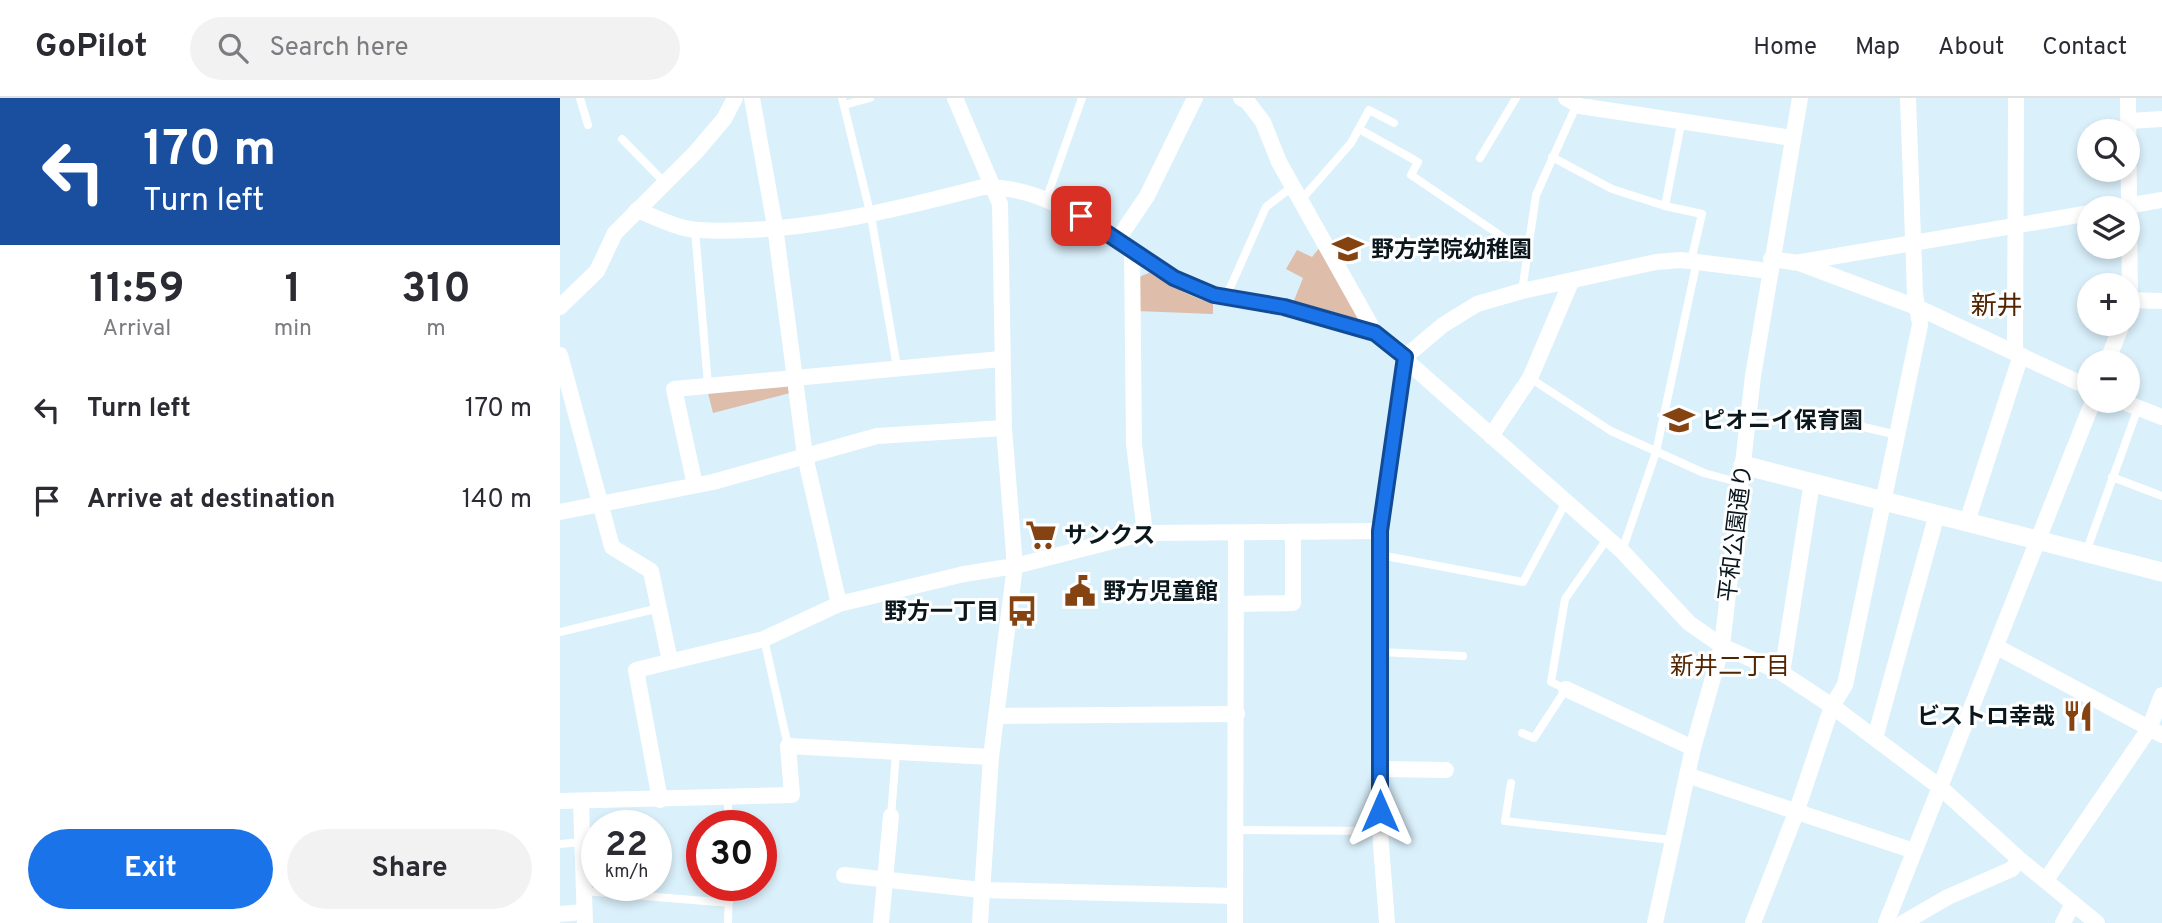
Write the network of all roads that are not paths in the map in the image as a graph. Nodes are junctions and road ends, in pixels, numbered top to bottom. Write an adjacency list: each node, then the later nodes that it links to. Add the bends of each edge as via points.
1 (580, 98): 21 (lane)
2 (735, 98): 27 (street, via 724,118)
3 (752, 98): 38 (street)
4 (870, 98): 15 (lane)
5 (955, 98): 28 (street)
6 (1082, 98): 30 (lane)
7 (1195, 98): 41 (street)
8 (1241, 98): 29 (street, via 1263,122)
9 (1516, 98): 25 (lane)
10 (1800, 98): 23 (street, 平和公園通り)
11 (1908, 98): 40 (street)
12 (2015, 98): 37 (street)
13 (2128, 98): 17 (street)
14 (1571, 101): 20 (street); 26 (lane)
15 (843, 102): 36 (lane)
16 (2162, 118): 18 (street)
17 (2129, 119)
18 (2140, 120)
19 (1394, 123): 22 (lane, via 1369,110)
20 (1681, 124): 23 (street); 33 (lane)
21 (588, 125)
22 (1359, 129): 29 (lane, via 1351,143); 42 (lane, via 1419,162 1411,175)
23 (1792, 138): 45 (street, 平和公園通り)
24 (622, 139): 27 (lane)
25 (1480, 158)
26 (1552, 158): 33 (lane, via 1612,189); 42 (lane, via 1536,195)
27 (665, 183): 34 (street)
28 (995, 187): 30 (street); 36 (street); 57 (street, via 1000,204)
29 (1297, 193): 48 (lane, via 1266,207); 53 (street)
30 (1046, 200): 41 (street)
31 (2162, 200): 32 (street)
32 (2140, 204)
33 (1665, 206): 43 (lane, via 1702,214)
34 (637, 210): 39 (street); 51 (street, via 615,233 597,271)
35 (2077, 215): 37 (street)
36 (871, 216): 38 (street); 58 (lane)
37 (2017, 225): 40 (street); 54 (street)
38 (775, 226): 39 (street); 59 (street)
39 (695, 230): 62 (lane)
40 (1914, 241): 44 (street); 52 (street)
41 (1125, 244): 48 (street, via 1174,278); 86 (street, via 1134,444)
42 (1527, 250): 47 (lane)
43 (1694, 261): 45 (street); 46 (street, via 1656,262); 71 (lane)
44 (1799, 263): 45 (street); 52 (street)
45 (1770, 265): 73 (street, 平和公園通り)
46 (1571, 282): 47 (street); 60 (street)
47 (1522, 291): 56 (street, via 1477,304)
48 (1226, 297): 53 (street, via 1284,307)
49 (2162, 301): 50 (street)
50 (2140, 302)
51 (560, 307)
52 (1919, 308): 54 (street); 69 (street, via 1920,325)
53 (1375, 333): 56 (street)
54 (2018, 354): 61 (street); 83 (street)
55 (560, 355): 80 (street)
56 (1405, 357): 70 (street); 84 (street)
57 (1001, 359): 58 (street); 68 (street)
58 (897, 367): 59 (street)
59 (795, 376): 62 (street); 72 (street)
60 (1530, 378): 70 (street); 71 (lane, via 1611,431)
61 (2077, 382)
62 (708, 385): 76 (street, via 674,389)
63 (2140, 409): 66 (street)
64 (2088, 413): 89 (street)
65 (2136, 413): 74 (lane)
66 (2162, 417)
67 (1834, 420): 69 (lane)
68 (1004, 428): 72 (street, via 877,436); 93 (street)
69 (1897, 435): 78 (street)
70 (1491, 436): 79 (street)
71 (1656, 452): 73 (lane, via 1704,473); 90 (lane)
72 (805, 456): 76 (street); 95 (street)
73 (1742, 474): 75 (street); 100 (street, 平和公園通り)
74 (2112, 477): 77 (lane); 91 (lane)
75 (1812, 482): 78 (street); 105 (street)
76 (695, 485): 80 (street)
77 (2162, 496)
78 (1882, 500): 82 (street); 108 (street, via 1845,685)
79 (1566, 502): 88 (street); 92 (lane, via 1523,582)
80 (599, 504): 81 (street); 97 (street, via 612,547 651,572)
81 (560, 512)
82 (1937, 514): 83 (street); 113 (street)
83 (1967, 522): 89 (street)
84 (1380, 531): 85 (street); 92 (street)
85 (1293, 532): 87 (street); 96 (street, via 1293,603)
86 (1145, 533): 87 (street); 93 (street)
87 (1236, 533): 96 (street)
88 (1607, 539): 90 (street); 106 (lane, via 1565,599 1551,682)
89 (2040, 540): 91 (street); 101 (street)
90 (1622, 551): 100 (street, via 1674,609)
91 (2086, 552): 94 (street)
92 (1380, 555): 102 (street)
93 (1015, 566): 95 (street, via 964,573); 110 (street)
94 (2162, 572)
95 (839, 604): 99 (street)
96 (1236, 604): 109 (street)
97 (660, 608): 98 (lane); 104 (street)
98 (560, 632)
99 (764, 639): 104 (street); 114 (lane)
100 (1722, 646): 105 (street); 115 (street, 平和公園通り)
101 (1997, 647): 111 (street); 122 (street)
102 (1380, 652): 103 (lane); 118 (street)
103 (1463, 656)
104 (670, 661): 124 (street, via 636,670)
105 (1782, 673): 108 (street)
106 (1566, 689): 112 (lane, via 1534,738); 115 (street)
107 (2162, 695): 111 (street)
108 (1832, 706): 113 (street); 129 (street)
109 (1237, 714): 110 (street); 131 (street)
110 (998, 716): 117 (street)
111 (2155, 732): 140 (street)
112 (1522, 733)
113 (1875, 738): 122 (street)
114 (788, 746): 116 (street); 123 (street, via 792,795)
115 (1693, 748): 120 (street, 平和公園通り)
116 (896, 753): 117 (street); 130 (lane)
117 (991, 757): 141 (street)
118 (1380, 769): 119 (street); 132 (street)
119 (1446, 770)
120 (1687, 775): 129 (street); 133 (street, 平和公園通り)
121 (1511, 783): 133 (lane, via 1505,821)
122 (1941, 788): 136 (street); 137 (street)
123 (728, 797): 124 (street); 128 (lane)
124 (660, 800): 126 (street)
125 (560, 801): 126 (street)
126 (581, 803): 127 (street)
127 (581, 810)
128 (728, 810)
129 (1796, 813): 136 (street); 154 (street)
130 (891, 816): 139 (street)
131 (1236, 830): 132 (lane); 142 (street)
132 (1380, 831): 152 (street)
133 (1671, 840): 153 (street, 平和公園通り)
134 (581, 842): 135 (lane)
135 (560, 844)
136 (1914, 851): 155 (street)
137 (2019, 859): 140 (street); 156 (street, via 2012,869)
138 (844, 874): 139 (street)
139 (887, 879): 141 (street); 149 (street)
140 (2046, 880): 145 (street)
141 (981, 890): 142 (street); 150 (street)
142 (1235, 896): 151 (street)
143 (672, 898): 144 (lane)
144 (729, 903): 148 (lane)
145 (2073, 903): 157 (street); 158 (street)
146 (560, 914): 147 (street)
147 (584, 918)
148 (728, 923)
149 (881, 923)
150 (980, 923)
151 (1235, 923)
152 (1387, 923)
153 (1655, 923)
154 (1753, 923)
155 (1886, 923)
156 (1903, 923)
157 (2063, 923)
158 (2097, 923)

